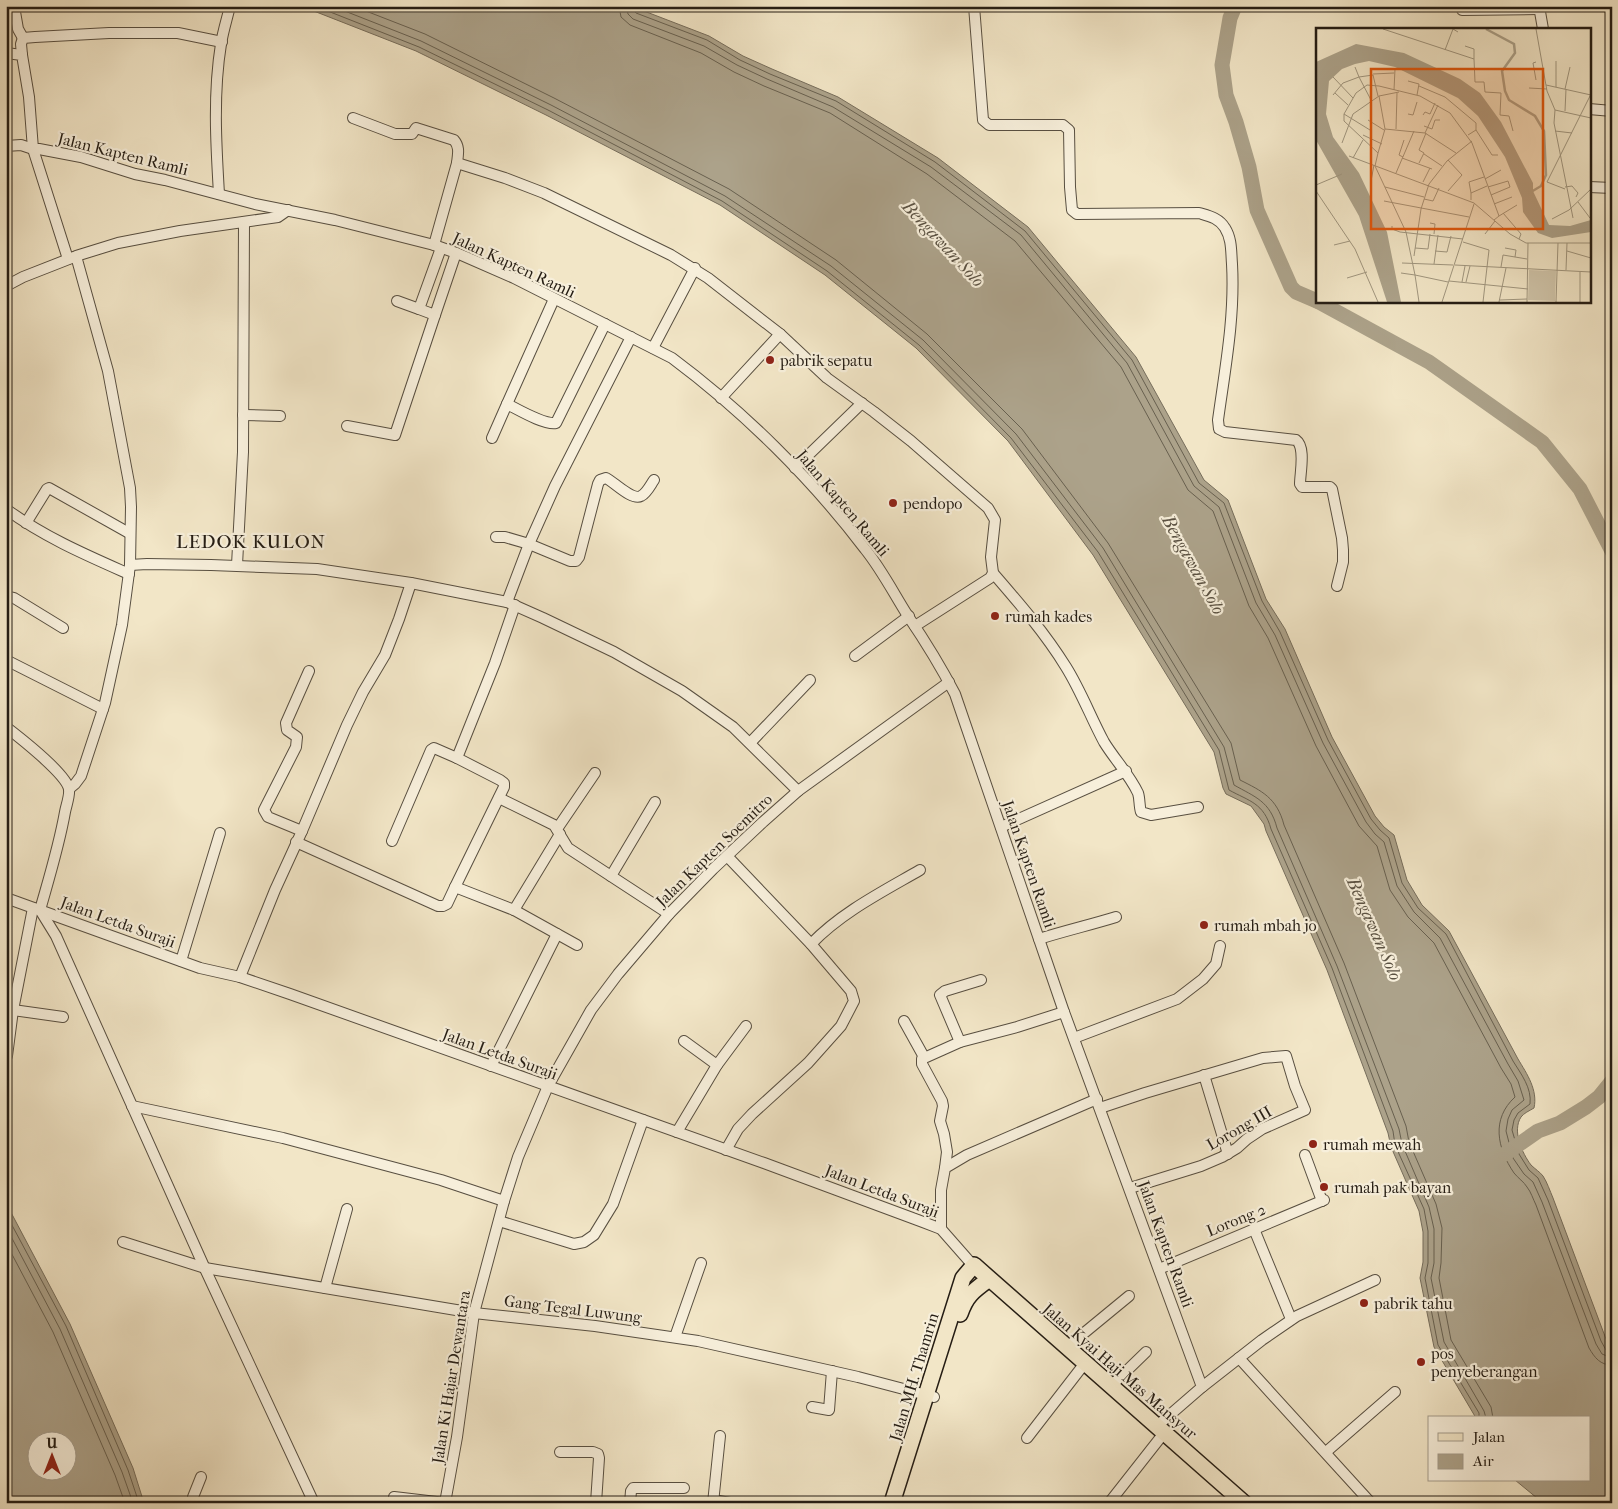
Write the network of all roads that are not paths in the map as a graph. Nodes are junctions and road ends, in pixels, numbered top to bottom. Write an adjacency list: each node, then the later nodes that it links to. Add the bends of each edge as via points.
1 (14, 6): 7 (street, via 18,29)
2 (230, 6): 8 (street)
3 (974, 6): 53 (street, via 983,120 989,125 1063,125 1069,130 1072,210 1077,214 1199,213 1215,218 1224,226 1230,240 1233,284 1219,429 1299,442 1302,448 1302,487 1330,487 1333,491 1343,550)
4 (1539, 8): 5 (street); 6 (street)
5 (1462, 10)
6 (1543, 28)
7 (24, 38): 8 (street, via 178,33); 10 (street)
8 (222, 42): 19 (street, via 216,105)
9 (6, 53): 10 (street)
10 (22, 55): 15 (street)
11 (1590, 109): 12 (street)
12 (1612, 111)
13 (353, 118): 16 (street, via 395,134 412,134 416,128 454,140 459,151)
14 (6, 146): 15 (street, Jalan Kapten Ramli, via 21,145)
15 (33, 149): 19 (street, Jalan Kapten Ramli, via 80,157); 24 (street)
16 (457, 163): 22 (street); 25 (street, via 544,193)
17 (1590, 187): 18 (street)
18 (1612, 188)
19 (219, 194): 20 (street, Jalan Kapten Ramli)
20 (288, 210): 21 (street, via 278,217); 22 (street, Jalan Kapten Ramli)
21 (244, 222): 24 (street, via 127,242); 38 (street)
22 (438, 247): 23 (street, Jalan Kapten Ramli); 29 (street)
23 (456, 253): 27 (street, Jalan Kapten Ramli); 30 (street)
24 (72, 258): 26 (street); 46 (street, via 102,347 114,400 130,488)
25 (695, 268): 32 (street); 34 (street)
26 (6, 286)
27 (554, 299): 31 (street, Jalan Kapten Ramli); 37 (street)
28 (397, 301): 29 (street)
29 (419, 309): 30 (street)
30 (435, 315): 40 (street, via 395,435)
31 (605, 324): 33 (street, Jalan Kapten Ramli); 37 (street, via 556,424)
32 (780, 334): 35 (street); 36 (street, via 827,378)
33 (630, 337): 34 (street, Jalan Kapten Ramli); 48 (street)
34 (653, 348): 35 (street, Jalan Kapten Ramli, via 686,368)
35 (721, 398): 42 (street, Jalan Kapten Ramli)
36 (862, 403): 42 (street); 51 (street, via 988,508 995,520)
37 (507, 404): 41 (street)
38 (243, 415): 39 (street); 49 (street)
39 (280, 416)
40 (347, 426)
41 (492, 438)
42 (795, 468): 56 (street, Jalan Kapten Ramli, via 866,549)
43 (654, 480): 48 (street, via 638,497 606,478 600,480 576,561)
44 (6, 509): 45 (street)
45 (26, 523): 46 (street, via 49,488); 50 (street, via 67,546)
46 (129, 533): 50 (street)
47 (496, 537): 48 (street)
48 (529, 544): 55 (street)
49 (237, 565): 50 (street, via 147,564); 52 (street, via 316,569)
50 (129, 570): 64 (street, via 122,626)
51 (993, 573): 57 (street, via 984,583); 68 (street, via 1047,638 1066,667 1111,754)
52 (410, 583): 55 (street); 76 (street, via 384,656 347,725)
53 (1337, 586)
54 (6, 596): 58 (street)
55 (511, 604): 66 (street, via 652,673 714,713); 67 (street, via 495,664)
56 (908, 616): 57 (street, Jalan Kapten Ramli); 59 (street)
57 (915, 626): 63 (street, Jalan Kapten Ramli)
58 (63, 628)
59 (855, 656)
60 (6, 660): 64 (street)
61 (309, 671): 76 (street, via 286,723 287,730 297,737 296,747 264,810 268,817)
62 (810, 680): 66 (street)
63 (949, 682): 71 (street, Jalan Kapten Soemitro); 75 (street, Jalan Kapten Ramli)
64 (102, 709): 70 (street, via 80,776)
65 (6, 727): 70 (street, via 25,740)
66 (750, 743): 71 (street)
67 (458, 758): 72 (street, via 503,781 505,785); 79 (street, via 439,749 431,750)
68 (1126, 771): 74 (street, via 1139,796 1141,812 1150,815); 75 (street)
69 (595, 773): 77 (street)
70 (69, 789): 86 (street, via 62,829)
71 (798, 790): 81 (street, Jalan Kapten Soemitro)
72 (499, 798): 77 (street, via 554,825); 84 (street)
73 (655, 802): 83 (street)
74 (1198, 807)
75 (1001, 827): 91 (street, Jalan Kapten Ramli)
76 (302, 831): 80 (street)
77 (558, 831): 83 (street, via 568,848); 87 (street)
78 (220, 833): 95 (street)
79 (392, 841)
80 (296, 842): 84 (street, via 438,906 447,904); 96 (street)
81 (727, 856): 88 (street, Jalan Kapten Soemitro); 93 (street)
82 (920, 870): 93 (street, via 844,916)
83 (611, 876): 88 (street)
84 (455, 887): 87 (street)
85 (6, 898): 86 (street, Jalan Letda Suraji)
86 (37, 909): 95 (street, Jalan Letda Suraji); 98 (street); 113 (street, via 56,936)
87 (514, 910): 90 (street)
88 (668, 914): 111 (street, Jalan Kapten Soemitro, via 591,1010)
89 (1116, 917): 91 (street)
90 (557, 934): 92 (street); 109 (street)
91 (1039, 939): 99 (street, Jalan Kapten Ramli)
92 (576, 944)
93 (811, 944): 116 (street, via 851,991 854,996 852,1006 841,1026 808,1063 752,1114)
94 (1220, 946): 103 (street, via 1216,964 1203,979 1176,999)
95 (181, 961): 96 (street, Jalan Letda Suraji)
96 (240, 977): 109 (street, Jalan Letda Suraji)
97 (981, 980): 105 (street, via 940,995)
98 (13, 1010): 100 (street); 106 (street)
99 (1064, 1012): 103 (street, Jalan Kapten Ramli); 105 (street)
100 (63, 1017)
101 (904, 1021): 107 (street)
102 (746, 1026): 108 (street)
103 (1074, 1038): 112 (street, Jalan Kapten Ramli)
104 (684, 1041): 108 (street)
105 (960, 1042): 107 (street)
106 (7, 1056)
107 (924, 1057): 119 (street, via 922,1064 943,1106 940,1121 947,1152)
108 (717, 1065): 115 (street)
109 (491, 1066): 111 (street, Jalan Letda Suraji)
110 (1204, 1076): 112 (street); 117 (street); 117 (street, Lorong III, via 1264,1058 1286,1056 1305,1110 1262,1129)
111 (548, 1086): 114 (street, Jalan Letda Suraji); 121 (street, Jalan Ki Hajar Dewantara, via 518,1157)
112 (1099, 1104): 119 (street, via 967,1155); 120 (street, Jalan Kapten Ramli)
113 (132, 1106): 121 (street, via 292,1140 441,1180); 129 (street)
114 (643, 1120): 115 (street, Jalan Letda Suraji); 123 (street, via 613,1204 594,1235 574,1244)
115 (677, 1132): 116 (street, Jalan Letda Suraji)
116 (726, 1150): 124 (street, Jalan Letda Suraji)
117 (1228, 1154): 120 (street, Lorong III)
118 (1305, 1155): 125 (street, Lorong 2, via 1323,1201)
119 (945, 1168): 124 (street)
120 (1130, 1188): 130 (street, Jalan Kapten Ramli)
121 (504, 1201): 123 (street, Jalan Ki Hajar Dewantara)
122 (347, 1209): 133 (street)
123 (499, 1221): 136 (street, Jalan Ki Hajar Dewantara)
124 (938, 1228): 128 (street, Jalan Letda Suraji)
125 (1254, 1229): 130 (street, Lorong 2); 137 (street)
126 (123, 1242): 129 (street, Gang Tegal Luwung)
127 (701, 1263): 138 (street)
128 (972, 1264): 131 (main road, Jalan Kyai Haji Mas Mansyur); 134 (main road, Jalan MH. Thamrin, via 965,1274)
129 (205, 1268): 133 (street, Gang Tegal Luwung); 159 (street)
130 (1159, 1268): 145 (street, Jalan Kapten Ramli)
131 (988, 1280): 134 (main road, Jalan MH. Thamrin); 139 (main road, Jalan Kyai Haji Mas Mansyur)
132 (1375, 1280): 137 (street)
133 (325, 1288): 136 (street, Gang Tegal Luwung)
134 (967, 1288): 147 (main road, Jalan MH. Thamrin, via 968,1296)
135 (1129, 1296): 139 (street)
136 (474, 1314): 138 (street, Gang Tegal Luwung); 160 (street, Jalan Ki Hajar Dewantara)
137 (1291, 1320): 141 (street)
138 (675, 1337): 143 (street, Gang Tegal Luwung)
139 (1067, 1347): 142 (main road, Jalan Kyai Haji Mas Mansyur)
140 (1146, 1352): 144 (street)
141 (1239, 1358): 145 (street); 153 (street)
142 (1084, 1363): 144 (main road, Jalan Kyai Haji Mas Mansyur); 151 (street)
143 (832, 1371): 147 (street, Gang Tegal Luwung); 148 (street, via 828,1410)
144 (1111, 1386): 149 (main road, Jalan Kyai Haji Mas Mansyur)
145 (1202, 1387): 149 (street)
146 (1395, 1392): 153 (street)
147 (930, 1397): 164 (main road, Jalan MH. Thamrin); 165 (main road, Jalan MH. Thamrin)
148 (812, 1407)
149 (1160, 1429): 166 (street); 167 (main road, Jalan Kyai Haji Mas Mansyur)
150 (720, 1436): 157 (street)
151 (1027, 1438)
152 (560, 1452): 161 (street, via 598,1454)
153 (1326, 1452): 168 (street)
154 (201, 1477): 158 (street, via 193,1496)
155 (684, 1488): 162 (street, via 633,1488)
156 (394, 1497): 160 (street)
157 (713, 1502): 163 (street)
158 (194, 1503)
159 (314, 1503)
160 (445, 1503)
161 (596, 1503)
162 (630, 1503)
163 (730, 1503)
164 (892, 1503)
165 (900, 1503)
166 (1110, 1503)
167 (1244, 1503)
168 (1371, 1503)

